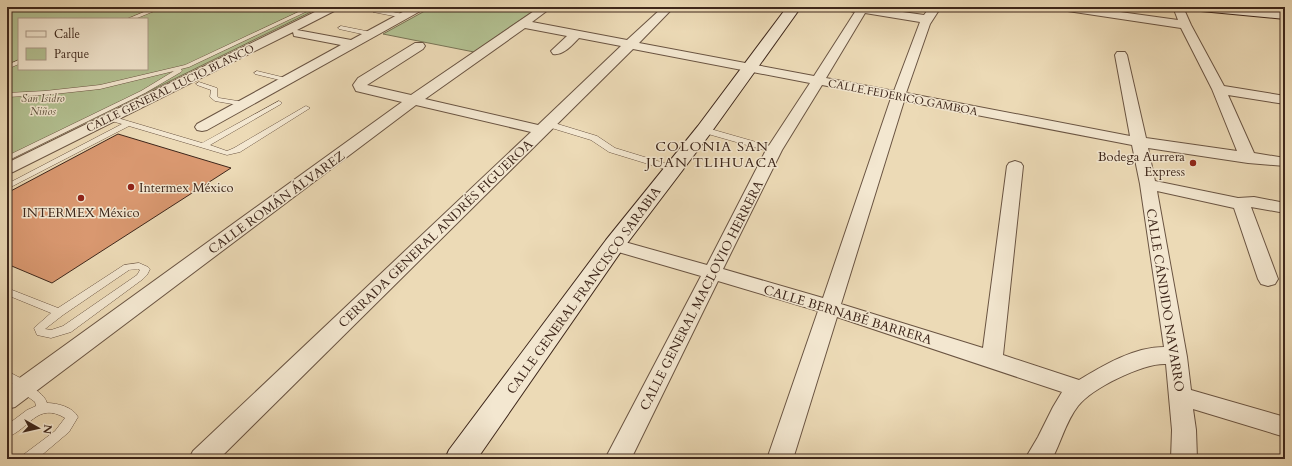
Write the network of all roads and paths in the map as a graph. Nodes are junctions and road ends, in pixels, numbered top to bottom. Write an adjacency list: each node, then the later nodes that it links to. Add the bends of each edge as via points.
1 (161, 7): 19 (lane)
2 (313, 7): 33 (lane)
3 (334, 7): 23 (street, CALLE GENERAL LUCIO BLANCO)
4 (420, 7): 18 (street)
5 (547, 7): 21 (street, CALLE ROMÁN ÁLVAREZ)
6 (669, 7): 28 (street, CERRADA GENERAL ANDRÉS FIGUEROA)
7 (794, 7): 35 (street, CALLE GENERAL FRANCISCO SARABIA)
8 (845, 7): 13 (street)
9 (1061, 7): 14 (street)
10 (1178, 7): 22 (street)
11 (1201, 7): 12 (street)
12 (1232, 9): 17 (street)
13 (862, 10): 16 (street); 38 (street, CALLE GENERAL MACLOVIO HERRERA)
14 (1083, 10): 20 (street); 22 (street)
15 (374, 11): 18 (lane)
16 (931, 13): 42 (street)
17 (1285, 15)
18 (404, 16): 25 (street)
19 (133, 18)
20 (1083, 22)
21 (523, 24): 26 (street, CALLE FEDERICO GAMBOA); 44 (street, CALLE ROMÁN ÁLVAREZ)
22 (1185, 25): 40 (street)
23 (300, 28): 27 (street); 48 (street, CALLE GENERAL LUCIO BLANCO, via 268,40)
24 (341, 28): 25 (lane)
25 (371, 34): 27 (street)
26 (577, 34): 28 (street, CALLE FEDERICO GAMBOA); 30 (street)
27 (353, 44): 37 (street)
28 (631, 44): 35 (street, CALLE FEDERICO GAMBOA); 51 (street, CERRADA GENERAL ANDRÉS FIGUEROA)
29 (419, 46): 44 (street, via 360,85 367,90)
30 (557, 51)
31 (1120, 55): 53 (street, CALLE CÁNDIDO NAVARRO)
32 (18, 62): 34 (lane)
33 (187, 66): 41 (lane, via 100,87); 57 (lane, via 143,92)
34 (7, 67)
35 (750, 68): 38 (street, CALLE FEDERICO GAMBOA); 52 (street, CALLE GENERAL FRANCISCO SARABIA)
36 (257, 73): 37 (lane)
37 (288, 80): 46 (street)
38 (818, 80): 42 (street, CALLE FEDERICO GAMBOA); 55 (street, CALLE GENERAL MACLOVIO HERRERA)
39 (199, 84): 46 (lane, via 214,89 213,97 217,100)
40 (1219, 89): 43 (street); 56 (street)
41 (7, 95)
42 (898, 95): 53 (street, CALLE FEDERICO GAMBOA); 70 (street)
43 (1285, 100)
44 (412, 101): 51 (street); 75 (street, CALLE ROMÁN ÁLVAREZ)
45 (279, 103): 54 (lane)
46 (244, 104): 50 (street)
47 (306, 108): 54 (lane, via 232,152 222,152)
48 (111, 118): 49 (lane); 60 (street, CALLE GENERAL LUCIO BLANCO)
49 (129, 123): 54 (lane); 63 (lane)
50 (202, 127)
51 (545, 127): 61 (lane, via 594,138 612,150); 83 (street, CERRADA GENERAL ANDRÉS FIGUEROA)
52 (704, 130): 55 (lane); 61 (street, CALLE GENERAL FRANCISCO SARABIA)
53 (1140, 142): 56 (street, CALLE FEDERICO GAMBOA); 62 (street, CALLE CÁNDIDO NAVARRO)
54 (203, 146)
55 (774, 150): 67 (street, CALLE GENERAL MACLOVIO HERRERA)
56 (1248, 158): 58 (street, CALLE FEDERICO GAMBOA)
57 (7, 159)
58 (1284, 162)
59 (1015, 166): 73 (street)
60 (7, 169)
61 (674, 169): 66 (street, CALLE GENERAL FRANCISCO SARABIA)
62 (1148, 184): 64 (street); 72 (street, CALLE CÁNDIDO NAVARRO)
63 (7, 187)
64 (1241, 204): 65 (street, via 1254,202); 68 (street)
65 (1285, 208)
66 (614, 245): 67 (street, CALLE BERNABÉ BARRERA); 84 (street, CALLE GENERAL FRANCISCO SARABIA)
67 (714, 272): 70 (street, CALLE BERNABÉ BARRERA); 85 (street, CALLE GENERAL MACLOVIO HERRERA)
68 (1268, 279)
69 (7, 291): 71 (lane)
70 (829, 307): 73 (street, CALLE BERNABÉ BARRERA); 86 (street)
71 (59, 312): 71 (lane, via 43,323 39,328 41,332 51,334 67,329 140,277 145,269 134,265 120,270)
72 (1176, 357): 76 (street, via 1157,355 1138,360); 77 (street, CALLE CÁNDIDO NAVARRO)
73 (992, 359): 76 (street, CALLE BERNABÉ BARRERA)
74 (7, 375): 75 (lane)
75 (25, 387): 78 (street, CALLE ROMÁN ÁLVAREZ); 79 (lane, via 40,399)
76 (1080, 389): 87 (street, via 1066,405 1052,438)
77 (1181, 396): 80 (street); 88 (street, CALLE CÁNDIDO NAVARRO)
78 (7, 400)
79 (42, 407): 81 (lane); 82 (lane, via 52,407 72,417 65,429)
80 (1285, 427)
81 (7, 432)
82 (27, 459)
83 (202, 459)
84 (460, 459)
85 (618, 459)
86 (780, 459)
87 (1038, 459)
88 (1184, 459)

